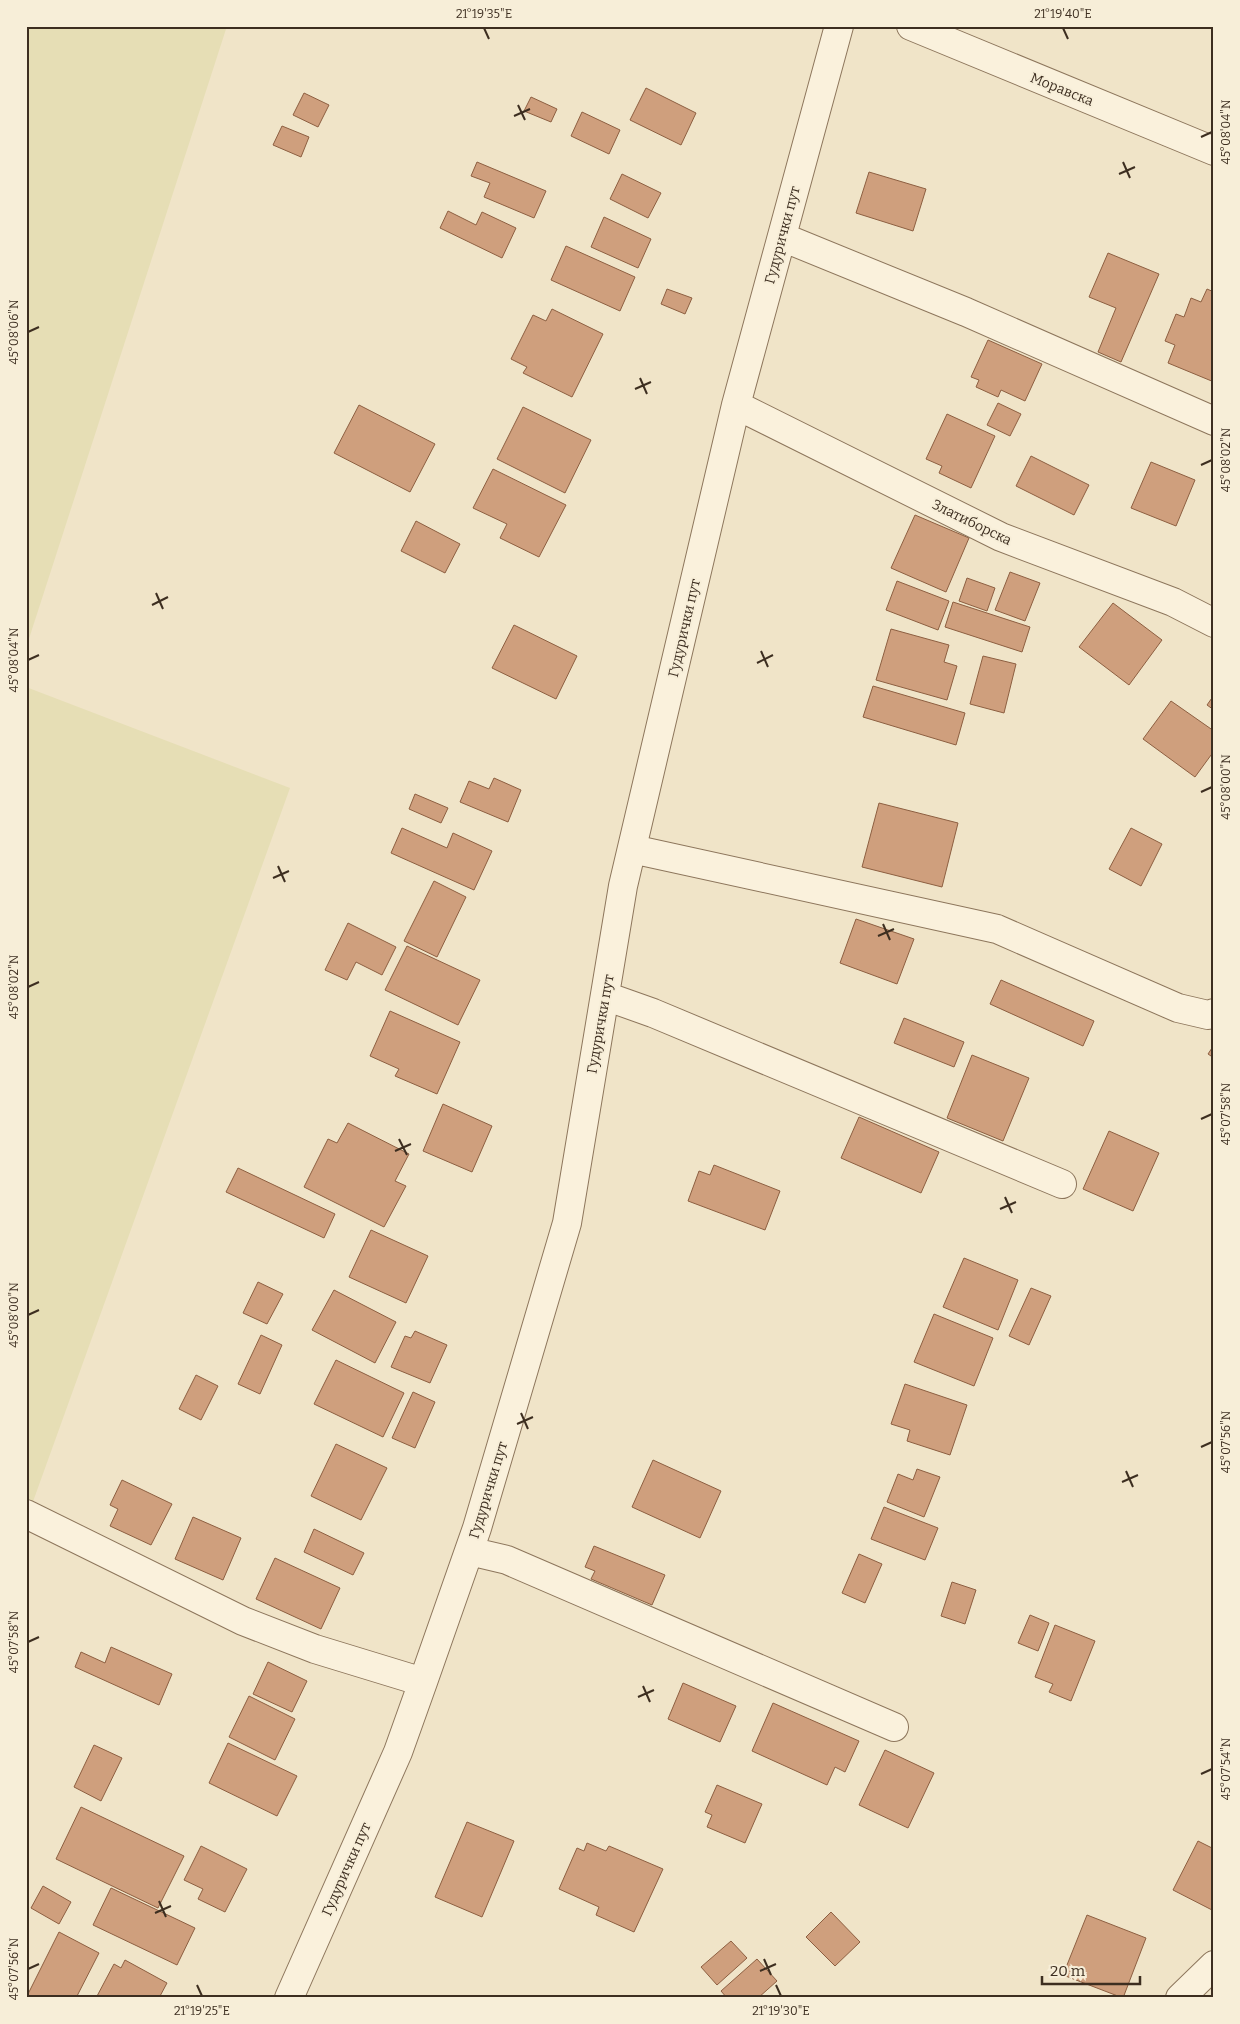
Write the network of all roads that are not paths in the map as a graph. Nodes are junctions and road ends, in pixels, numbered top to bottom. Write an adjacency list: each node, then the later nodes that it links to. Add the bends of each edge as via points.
1 (839, 26): 4 (street, Гудурички пут)
2 (911, 26): 3 (street, Моравска)
3 (1214, 151)
4 (782, 237): 5 (street, Гудурички пут); 6 (street, via 966,312)
5 (736, 405): 7 (street, Златиборска, via 1001,537 1173,602); 8 (street, Гудурички пут)
6 (1214, 421)
7 (1214, 623)
8 (632, 850): 9 (street, Гудурички пут); 10 (street, via 997,929 1178,1008 1208,1015)
9 (605, 996): 11 (street, via 653,1013); 13 (street, Гудурички пут, via 567,1223)
10 (1214, 1013)
11 (1062, 1184)
12 (26, 1514): 14 (street, via 243,1621 315,1649)
13 (469, 1551): 14 (street, Гудурички пут); 15 (street, via 507,1560)
14 (422, 1682): 17 (street, Гудурички пут, via 398,1752)
15 (894, 1727)
16 (1214, 1965): 18 (street)
17 (289, 1998)
18 (1180, 1998)

